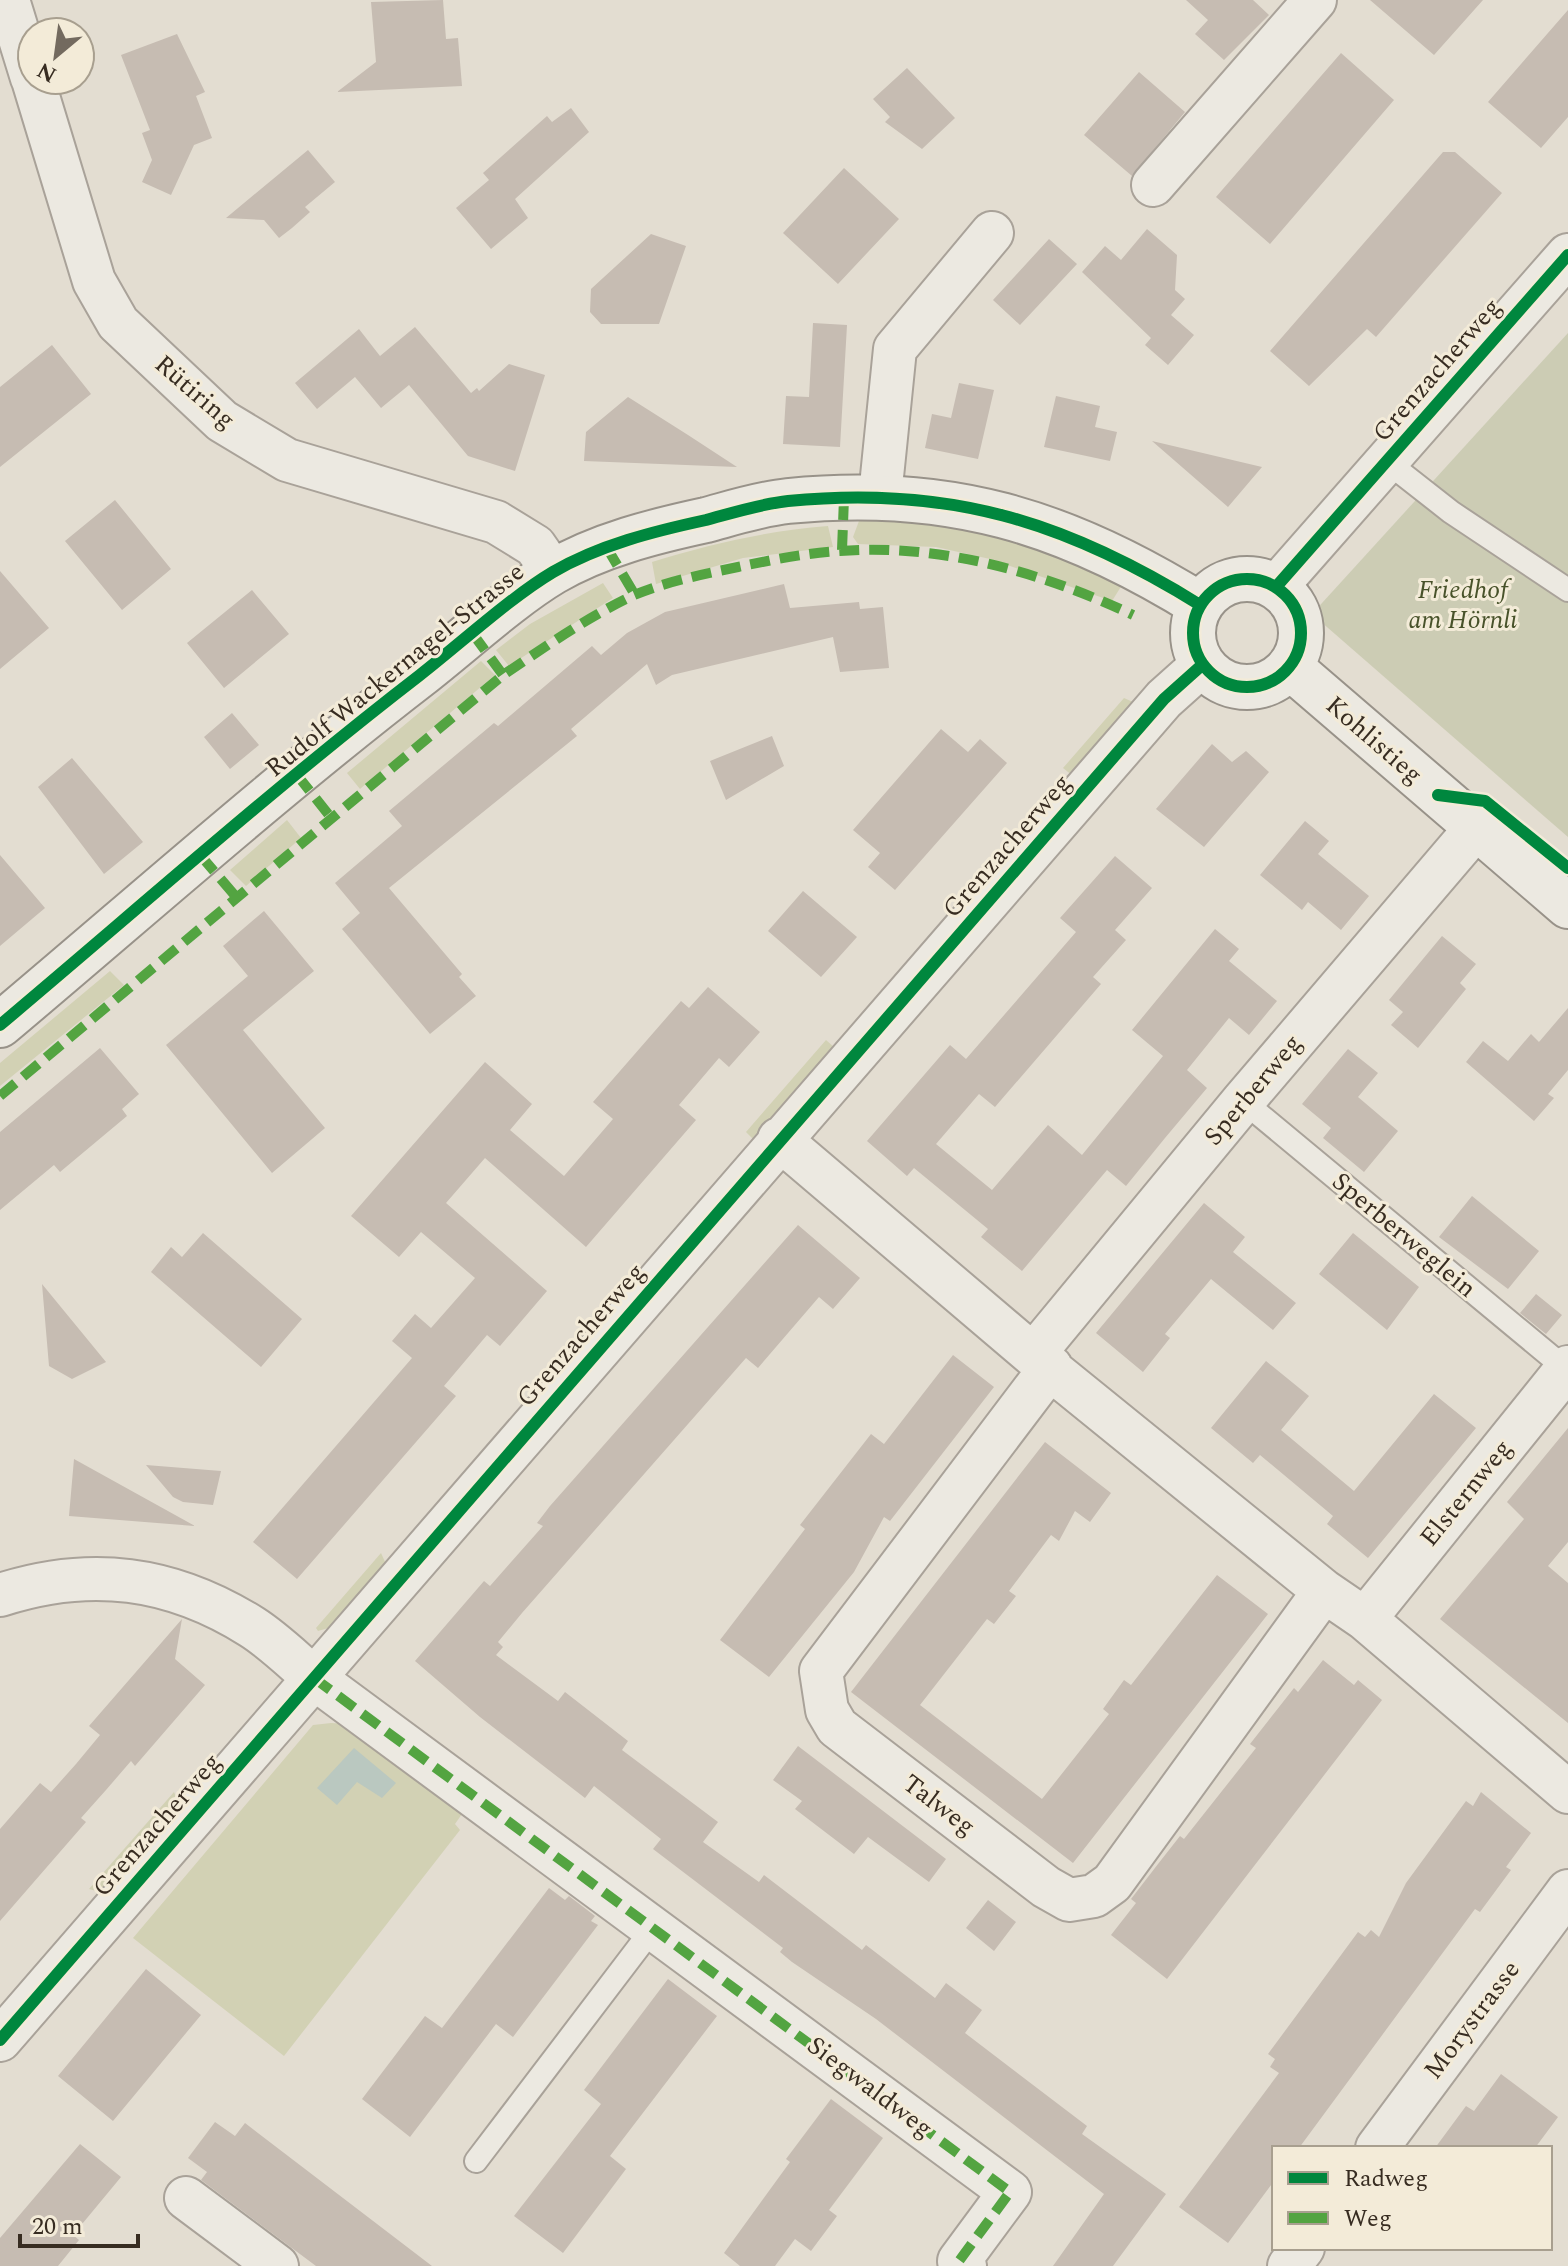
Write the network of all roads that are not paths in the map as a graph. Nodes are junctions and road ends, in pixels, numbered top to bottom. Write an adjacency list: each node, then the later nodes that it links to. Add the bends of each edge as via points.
1 (8, 0): 3 (street, Rütiring)
2 (1315, 0): 5 (street)
3 (16, 26)
4 (37, 96): 10 (street, Rütiring, via 94,281 118,323 222,421 287,460 496,522 535,546)
5 (1153, 185)
6 (992, 233): 9 (street, via 895,349)
7 (1568, 255): 8 (street, Grenzacherweg)
8 (1386, 461): 11 (street, Grenzacherweg); 12 (lane, via 1451,512)
9 (880, 496): 10 (street, Rudolf Wackernagel-Strasse, via 785,501 661,530); 13 (street, Rudolf Wackernagel-Strasse, via 941,500 1062,534)
10 (553, 572): 18 (street, Rudolf Wackernagel-Strasse, via 378,707)
11 (1276, 587): 13 (street, via 1243,579 1226,583); 15 (street, via 1290,599 1302,633)
12 (1568, 590)
13 (1200, 605): 14 (street, via 1193,635)
14 (1202, 665): 15 (street, via 1214,677 1246,688 1270,682); 20 (street, Grenzacherweg, via 1164,699)
15 (1290, 667): 16 (street, Kohlistieg)
16 (1476, 828): 17 (street, Kohlistieg); 19 (street, Sperberweg)
17 (1568, 906)
18 (0, 1025)
19 (1243, 1101): 21 (street, Sperberweg); 22 (lane, Sperberweglein)
20 (779, 1139): 21 (street); 26 (street, Grenzacherweg)
21 (1042, 1361): 23 (street); 23 (street, Talweg, via 821,1671 824,1701 837,1727 1046,1887 1069,1900 1094,1896 1112,1883)
22 (1567, 1368): 25 (street, Elsternweg)
23 (1324, 1591): 25 (street)
24 (0, 1595): 26 (street, Siegwaldweg, via 88,1576 167,1588 254,1628)
25 (1365, 1619): 27 (street)
26 (314, 1678): 29 (street, Siegwaldweg); 30 (street, Grenzacherweg)
27 (1568, 1792)
28 (1568, 1891): 31 (street, Morystrasse)
29 (654, 1927): 32 (lane); 36 (street, Siegwaldweg, via 1010,2192 959,2261)
30 (0, 2040)
31 (1378, 2146)
32 (476, 2161)
33 (186, 2198): 35 (street)
34 (1301, 2250): 37 (street)
35 (277, 2266)
36 (965, 2266)
37 (1289, 2266)

